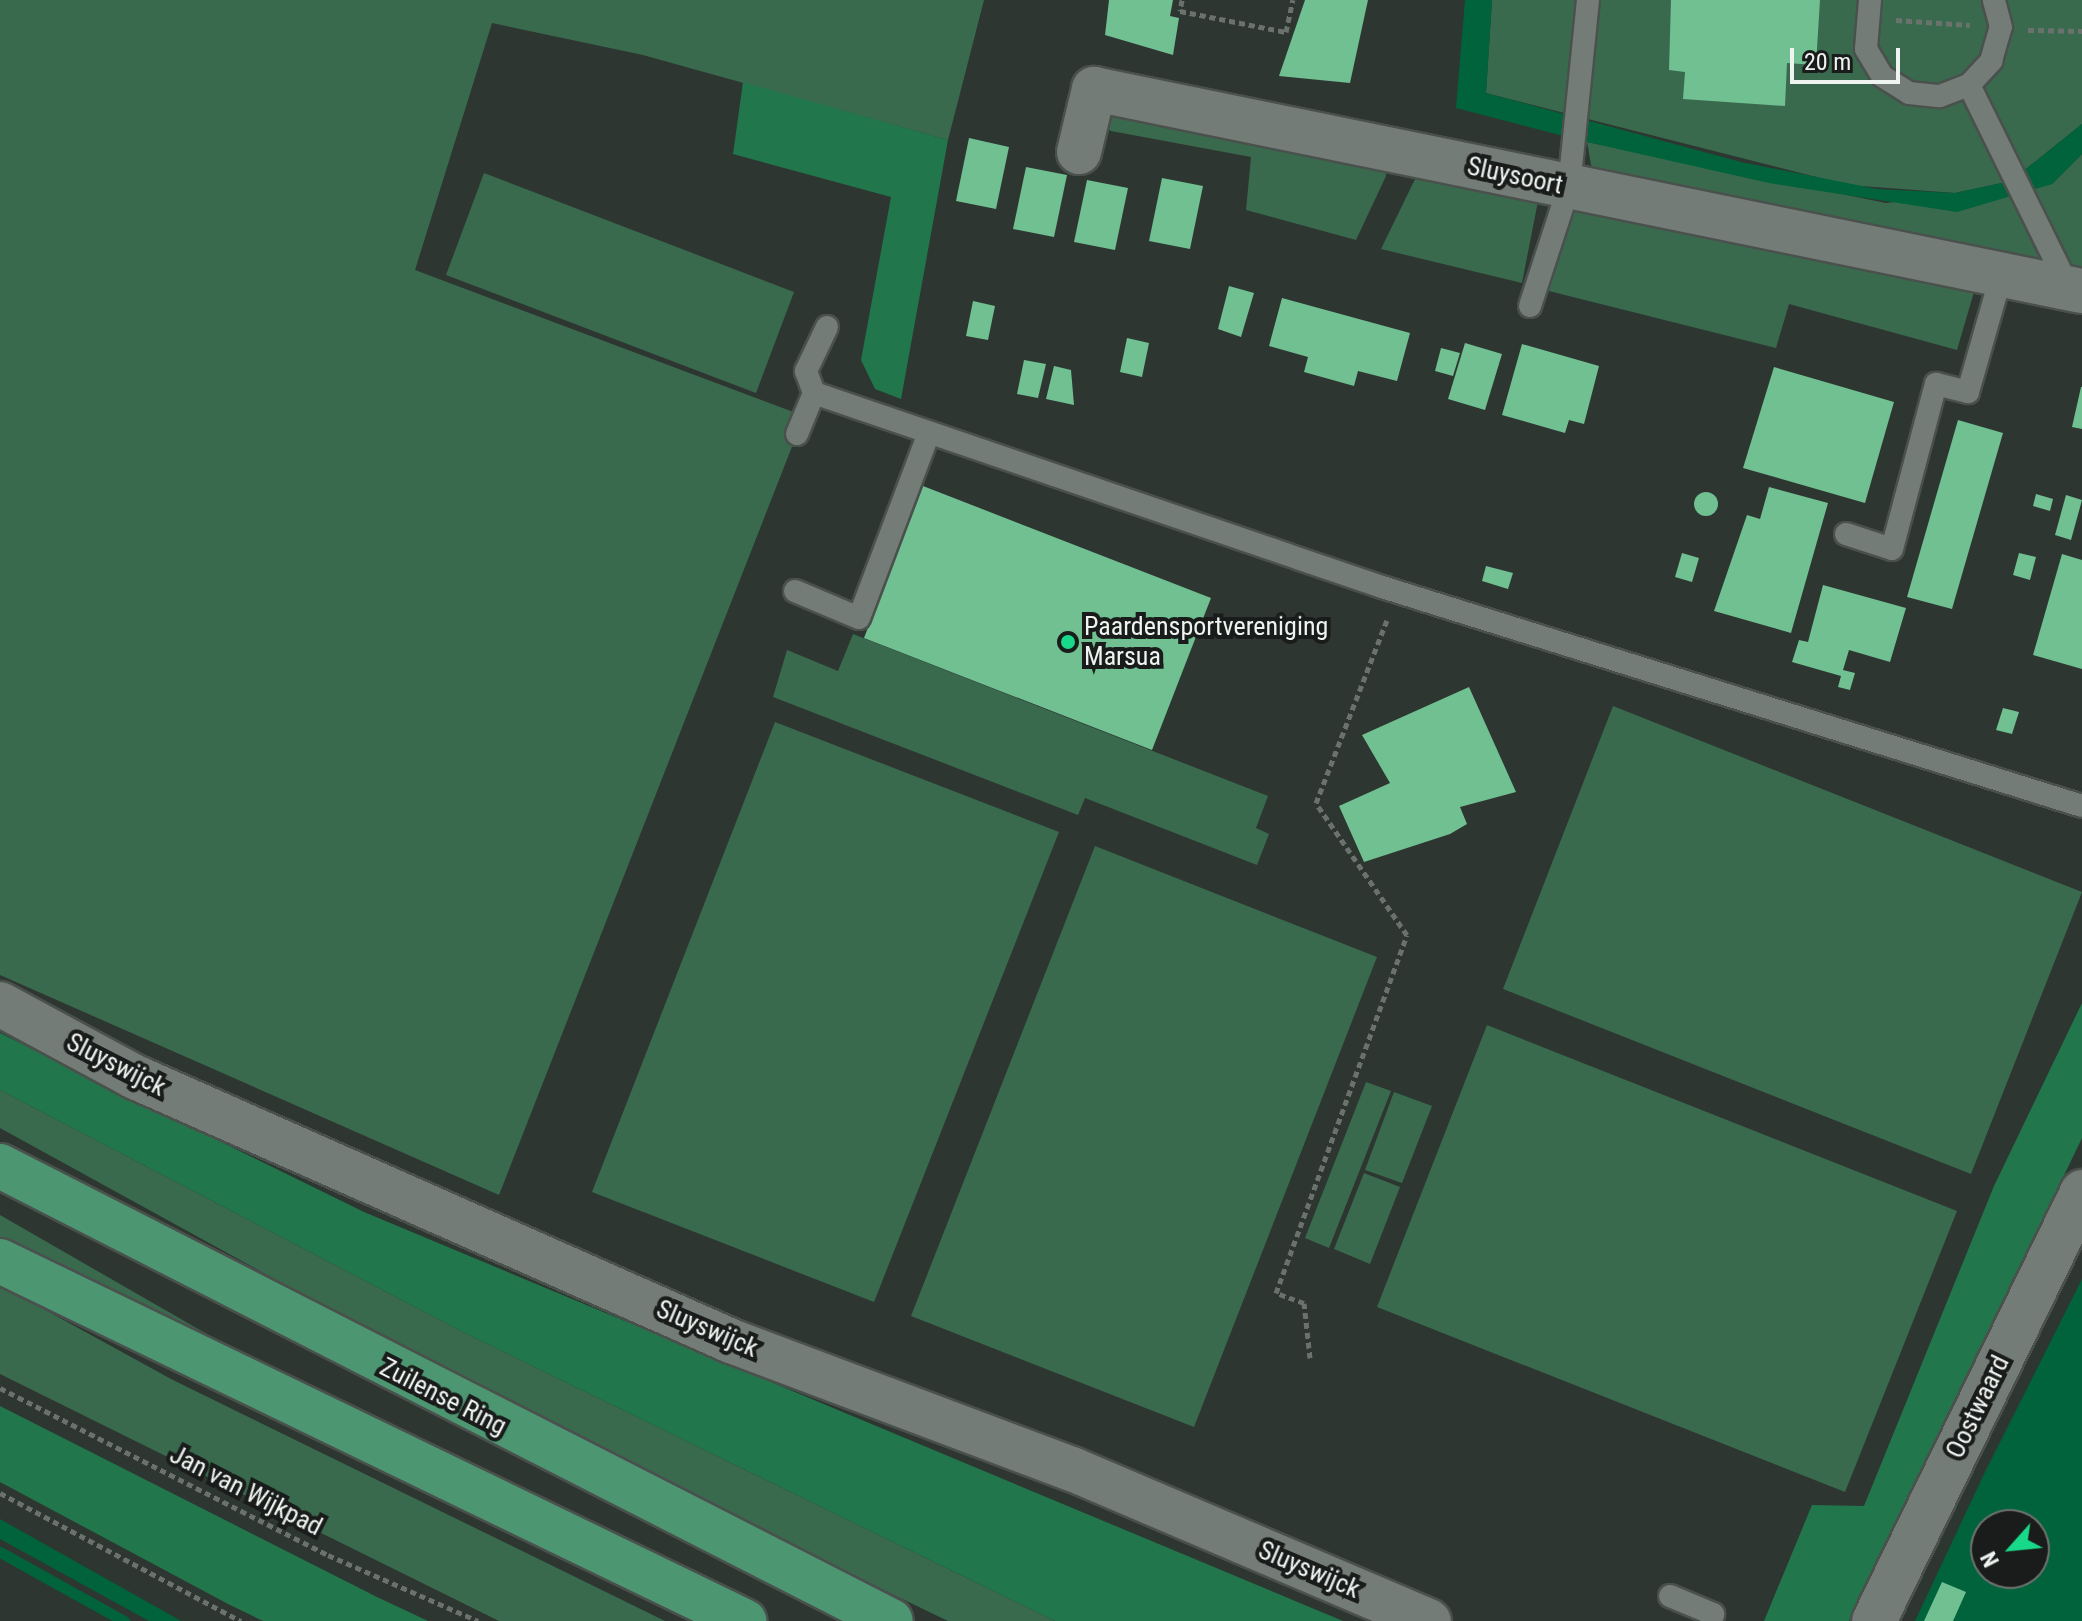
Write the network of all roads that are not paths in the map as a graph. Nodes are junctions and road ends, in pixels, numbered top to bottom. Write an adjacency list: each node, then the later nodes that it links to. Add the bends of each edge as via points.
1 (1588, 0): 6 (lane)
2 (1870, 0): 4 (lane, via 1866,49 1882,76 1924,94)
3 (1994, 0): 4 (lane, via 2001,27 1991,61)
4 (1969, 85): 8 (lane, Sluysoort)
5 (1079, 152): 6 (street, Sluysoort, via 1094,89)
6 (1569, 187): 7 (street, Sluysoort); 9 (lane)
7 (2001, 276): 8 (street, Sluysoort); 14 (lane, via 1968,392 1936,384 1892,549)
8 (2076, 289)
9 (1530, 306)
10 (827, 327): 11 (lane, via 806,371)
11 (814, 393): 12 (lane); 13 (lane)
12 (797, 434)
13 (928, 435): 15 (lane, via 859,618); 16 (lane, via 1398,592)
14 (1846, 534)
15 (795, 591)
16 (2082, 806)
17 (0, 1004): 24 (street, Sluyswijck, via 135,1077 731,1341 1072,1469)
18 (0, 1166): 23 (main road, Zuilense Ring)
19 (2082, 1192): 26 (street, Oostwaard)
20 (0, 1261): 22 (main road)
21 (1670, 1596): 25 (lane, via 1713,1614)
22 (744, 1621)
23 (891, 1621)
24 (1429, 1621)
25 (1711, 1621)
26 (1874, 1621)

